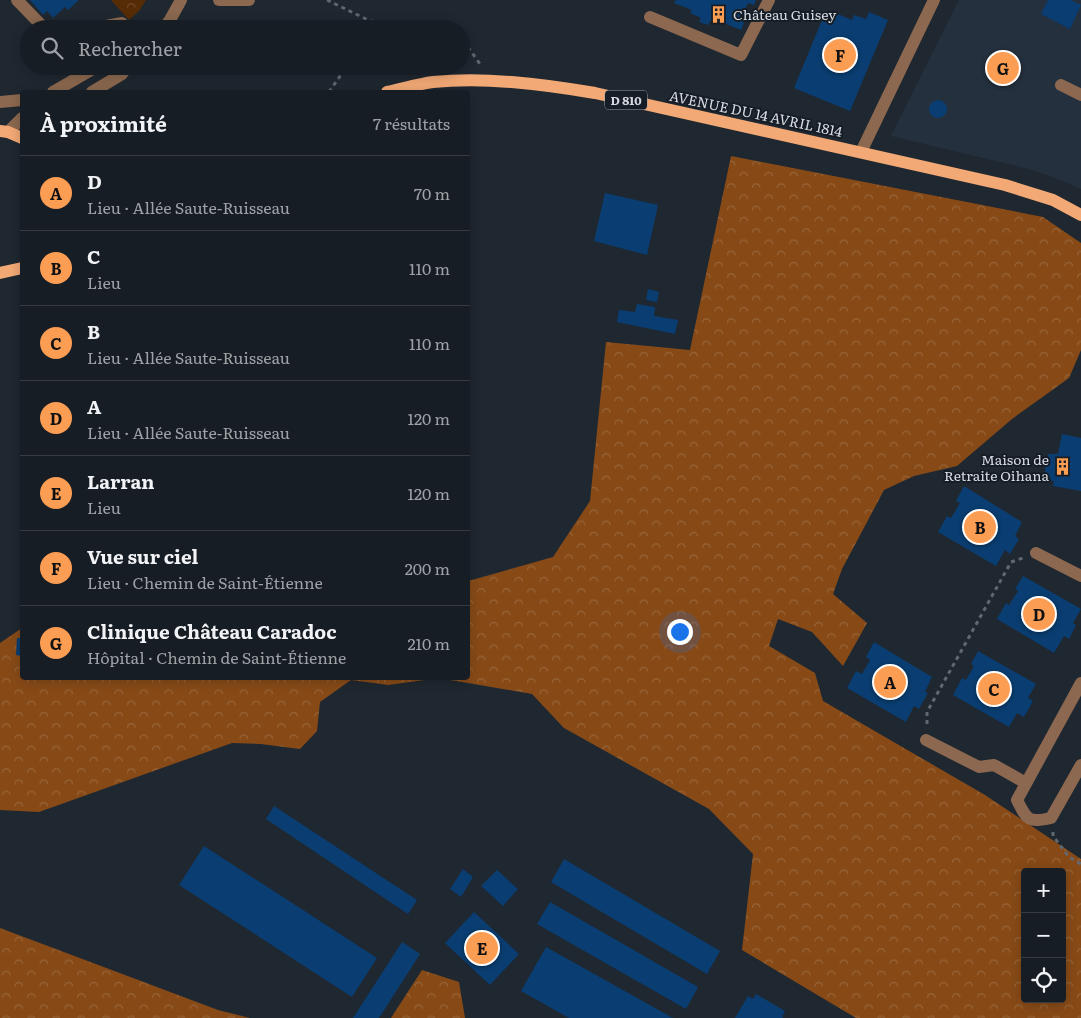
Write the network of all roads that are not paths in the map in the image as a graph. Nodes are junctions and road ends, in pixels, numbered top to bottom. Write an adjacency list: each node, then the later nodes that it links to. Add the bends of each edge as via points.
1 (17, 0): 8 (street)
2 (181, 0): 9 (street)
3 (219, 0): 4 (street)
4 (249, 0)
5 (769, 0): 7 (street, via 741,55)
6 (934, 0): 22 (street)
7 (650, 17)
8 (36, 20)
9 (170, 20)
10 (82, 75): 13 (street)
11 (120, 75): 14 (street)
12 (1061, 86): 16 (street)
13 (56, 90)
14 (95, 90)
15 (396, 90): 22 (main road, AVENUE DU 14 AVRIL 1814 / D 810, via 432,82 492,80 543,85 595,93)
16 (1081, 95)
17 (20, 100): 18 (street)
18 (0, 102)
19 (20, 119): 20 (street)
20 (4, 131): 21 (main road)
21 (20, 137)
22 (861, 152): 23 (main road, AVENUE DU 14 AVRIL 1814 / D 810, via 1005,185 1054,200)
23 (1081, 216)
24 (20, 269): 25 (main road)
25 (0, 274)
26 (1036, 553): 27 (street)
27 (1081, 576)
28 (1081, 683): 31 (street)
29 (926, 740): 31 (street, via 978,766 994,765)
30 (1081, 765): 31 (street, via 1051,818 1035,821 1025,816 1017,800)
31 (1026, 783)

